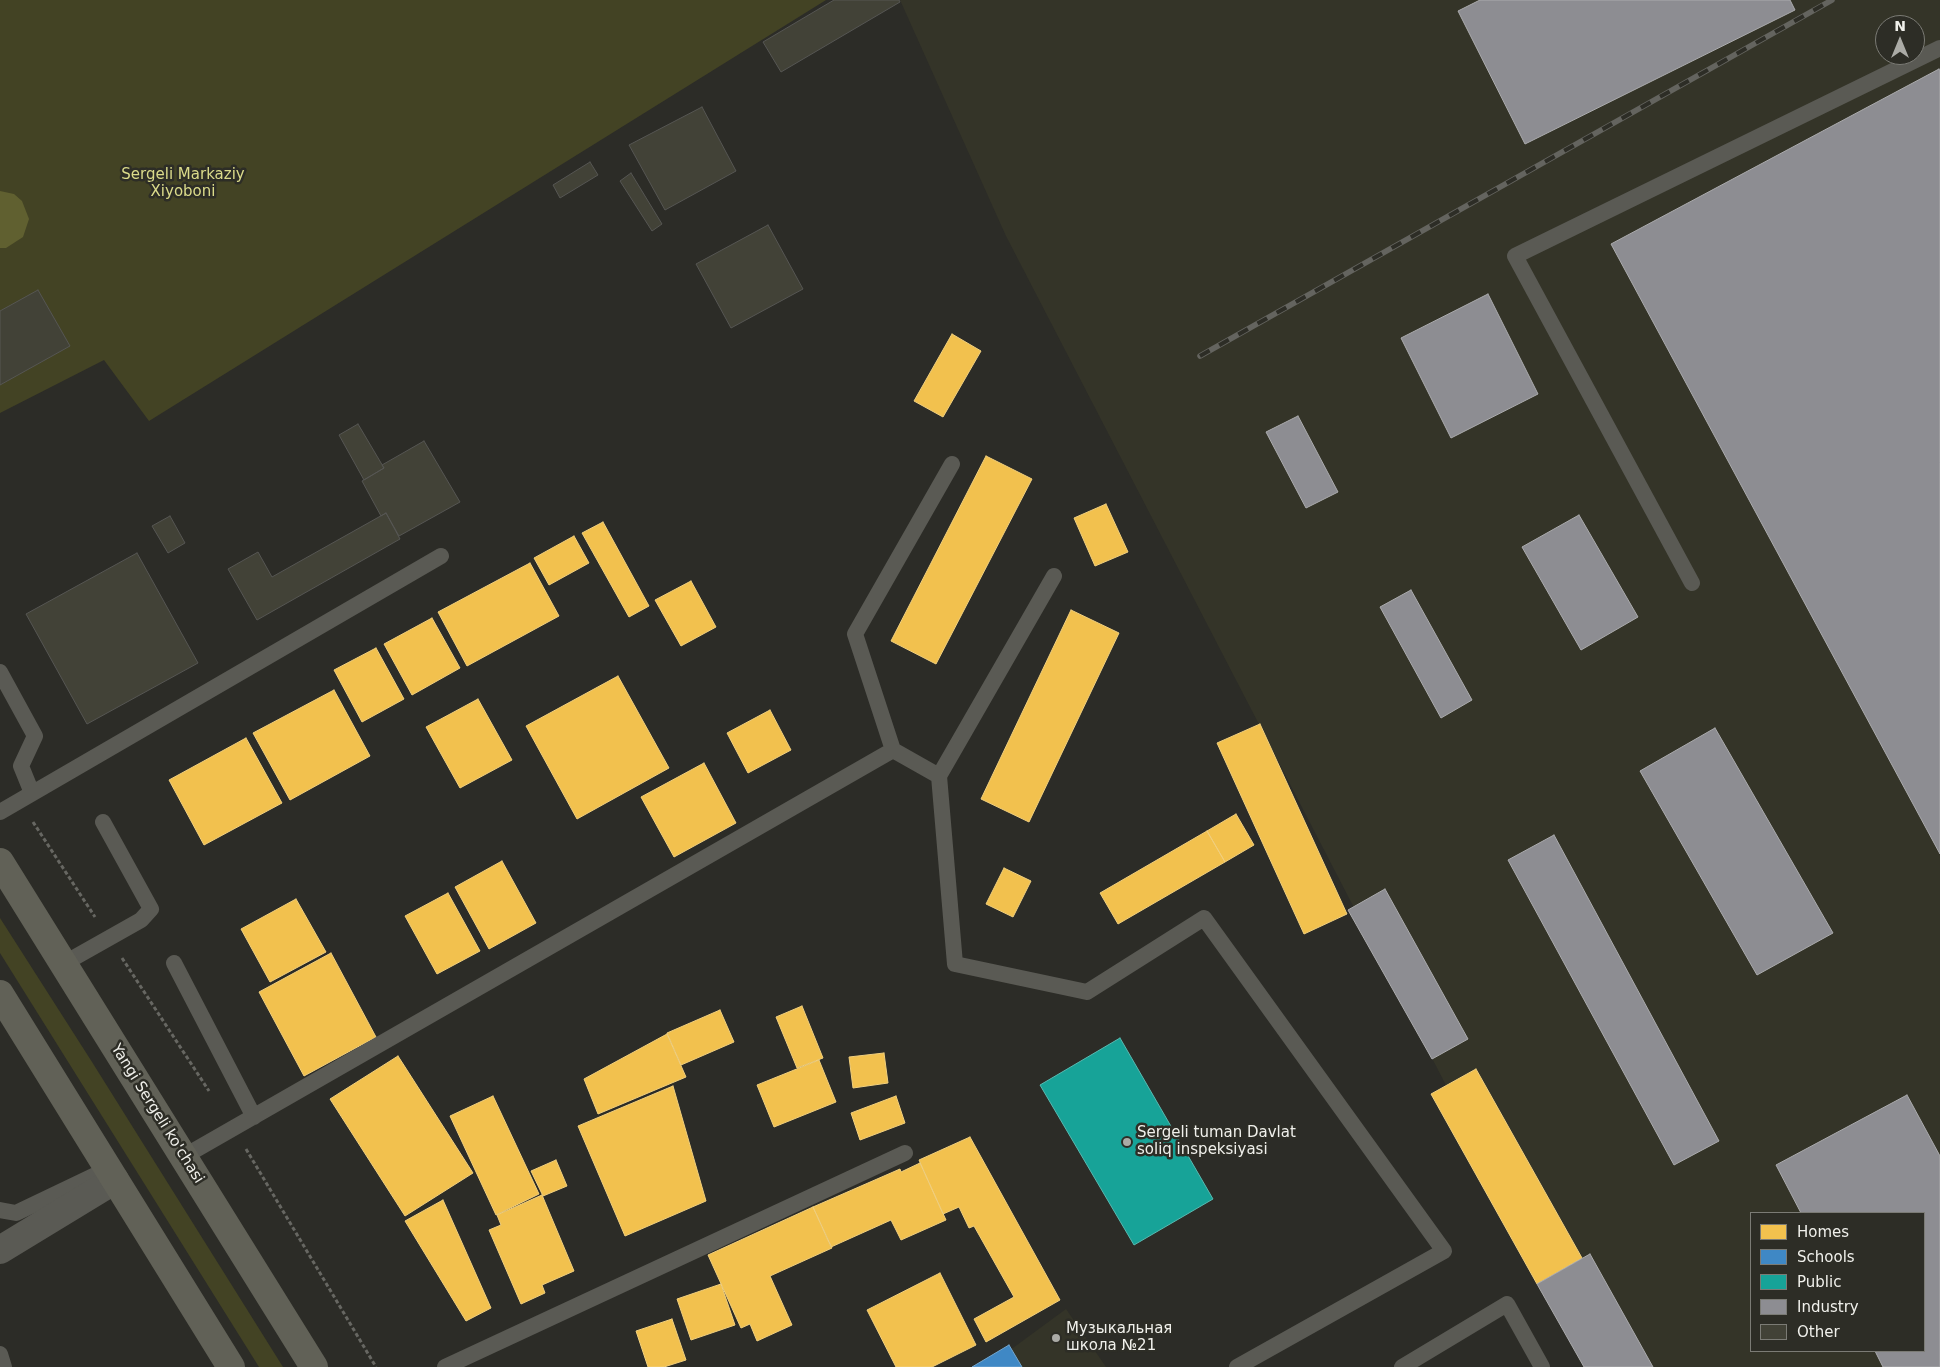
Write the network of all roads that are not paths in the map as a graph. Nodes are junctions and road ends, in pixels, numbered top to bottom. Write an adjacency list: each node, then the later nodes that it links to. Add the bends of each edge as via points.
1 (1940, 48): 5 (lane, via 1515,256)
2 (952, 464): 7 (lane, via 856,634)
3 (441, 556): 9 (lane)
4 (1054, 576): 8 (lane)
5 (1692, 583)
6 (0, 672): 9 (lane, via 36,736 21,766)
7 (893, 750): 8 (lane); 16 (lane)
8 (939, 776): 27 (lane, via 955,964 1087,992 1204,918 1444,1251)
9 (26, 797): 10 (lane)
10 (0, 812)
11 (103, 822): 14 (lane, via 151,909 141,920)
12 (0, 862): 14 (main road, Yangi Sergeli ko'chasi)
13 (174, 963): 16 (lane)
14 (63, 964): 18 (main road, Yangi Sergeli ko'chasi)
15 (0, 994): 19 (main road)
16 (254, 1117): 18 (lane)
17 (905, 1153): 26 (lane)
18 (183, 1156): 25 (main road, Yangi Sergeli ko'chasi)
19 (112, 1175): 20 (lane, via 16,1214); 21 (street); 24 (main road)
20 (0, 1210)
21 (0, 1250)
22 (0, 1354): 23 (lane)
23 (4, 1367)
24 (231, 1367)
25 (314, 1367)
26 (445, 1367)
27 (1237, 1367)
28 (1402, 1367): 29 (lane, via 1507,1304)
29 (1542, 1367)

